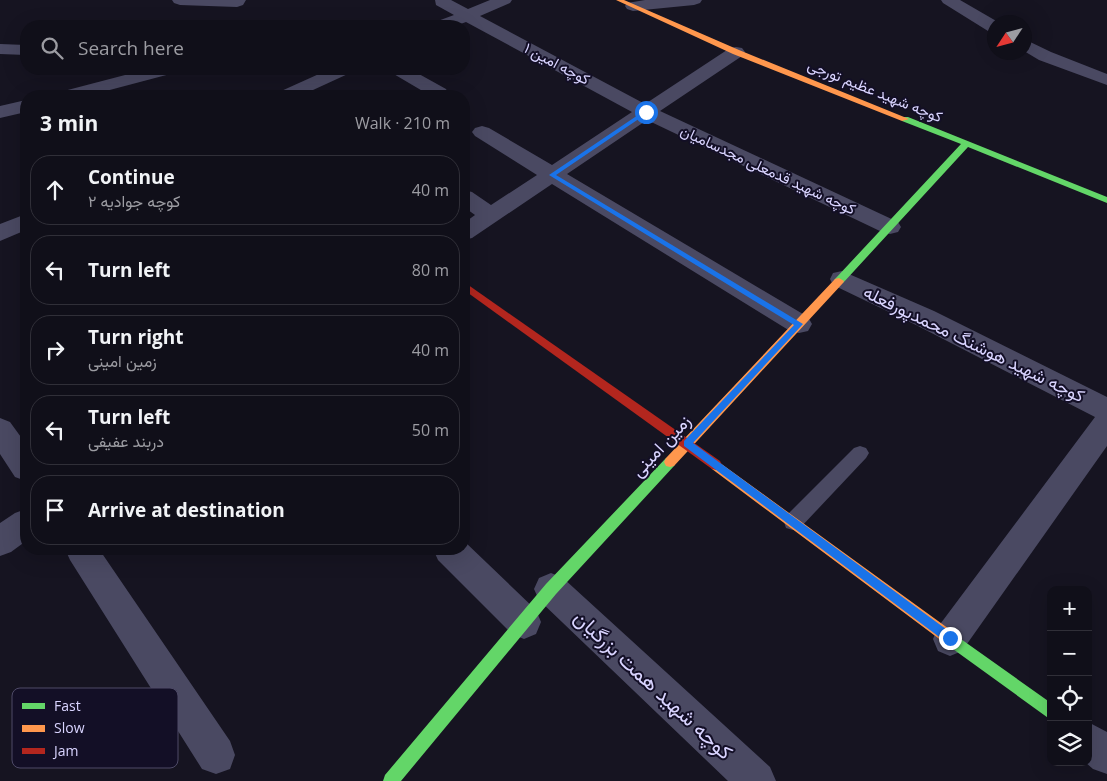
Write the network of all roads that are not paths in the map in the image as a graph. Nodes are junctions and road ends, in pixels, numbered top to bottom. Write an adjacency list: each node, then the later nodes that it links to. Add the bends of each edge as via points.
1 (180, 0): 7 (street)
2 (443, 0): 9 (street, کوچه امین ۱)
3 (503, 0): 9 (street)
4 (689, 0): 5 (street); 8 (street)
5 (694, 0)
6 (949, 0): 11 (street)
7 (238, 1)
8 (626, 3): 15 (street, کوچه شهید عظیم تورجی)
9 (467, 15): 10 (street); 27 (street, کوچه امین ۱)
10 (455, 20)
11 (987, 23)
12 (0, 49): 14 (street)
13 (1032, 49): 20 (street)
14 (20, 50)
15 (736, 52): 27 (street); 29 (street, کوچه شهید عظیم تورجی)
16 (146, 75): 21 (street)
17 (320, 75): 19 (street)
18 (408, 75): 24 (street)
19 (304, 79): 22 (street); 23 (street)
20 (1107, 80)
21 (91, 90)
22 (292, 90)
23 (320, 90)
24 (434, 90)
25 (20, 107): 26 (street)
26 (0, 112)
27 (646, 112): 30 (street); 35 (street, کوچه شهید قدمعلی مجدسامیان)
28 (482, 132): 30 (street)
29 (966, 144): 31 (street, کوچه شهید عظیم تورجی); 35 (street, زمین امینی)
30 (552, 175): 33 (street); 40 (street)
31 (1107, 200)
32 (470, 201): 33 (street)
33 (491, 215): 36 (street)
34 (20, 224): 37 (street)
35 (890, 227): 38 (street, زمین امینی)
36 (470, 229)
37 (0, 234)
38 (842, 279): 40 (street, زمین امینی); 41 (street, کوچه شهید هوشنگ محمدپورفعله)
39 (470, 289): 44 (street)
40 (799, 324): 44 (street, زمین امینی)
41 (1107, 410)
42 (1107, 423): 54 (street)
43 (0, 430): 46 (street)
44 (687, 444): 47 (street); 52 (street, زمین امینی)
45 (860, 453): 47 (lane)
46 (20, 459)
47 (793, 522): 54 (street)
48 (20, 527): 49 (street)
49 (0, 541)
50 (85, 555): 55 (street)
51 (455, 555): 53 (street)
52 (551, 589): 53 (street, زمین امینی); 62 (street, کوچه شهید همت بزرگیان)
53 (524, 622): 61 (street, زمین امینی)
54 (950, 638): 57 (street)
55 (172, 688)
56 (178, 697): 59 (street)
57 (1047, 710)
58 (1092, 744): 60 (street)
59 (216, 755)
60 (1107, 755)
61 (407, 775)
62 (756, 781)

